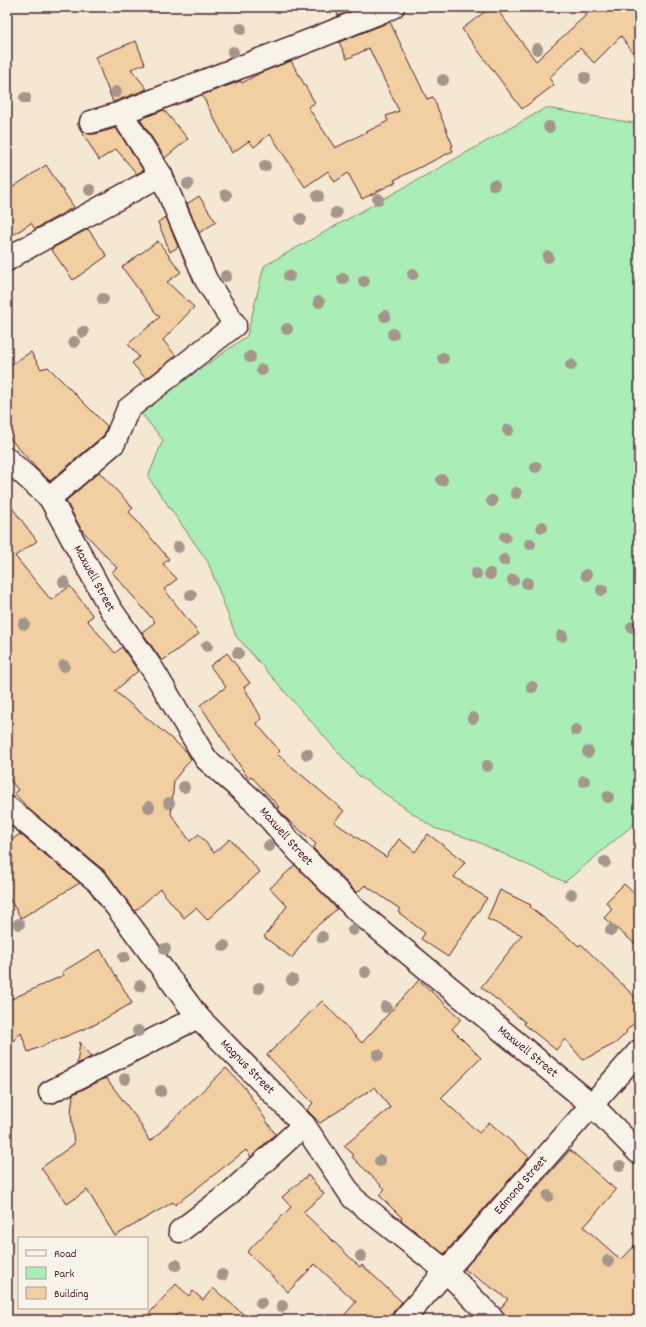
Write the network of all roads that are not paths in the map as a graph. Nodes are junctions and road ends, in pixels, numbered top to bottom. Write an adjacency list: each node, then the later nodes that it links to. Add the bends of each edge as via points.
1 (392, 7): 2 (street)
2 (121, 113): 3 (street); 4 (street)
3 (91, 122)
4 (161, 175): 5 (street); 7 (street, via 206,280 235,325 128,409 114,443)
5 (7, 260)
6 (7, 459): 7 (street, Maxwell Street)
7 (50, 498): 12 (street, Maxwell Street, via 110,608 153,670 206,759 256,803 298,851 357,911)
8 (7, 807): 9 (street, Magnus Street, via 98,882)
9 (198, 1017): 11 (street); 13 (street, Magnus Street)
10 (639, 1051): 12 (street, Edmond Street)
11 (50, 1092)
12 (592, 1105): 14 (street, Maxwell Street); 16 (street, Edmond Street)
13 (304, 1125): 15 (street, via 230,1194); 16 (street, Magnus Street, via 353,1198)
14 (639, 1152)
15 (180, 1231)
16 (446, 1271): 17 (street, Edmond Street); 18 (street, Magnus Street)
17 (403, 1320)
18 (494, 1320)

